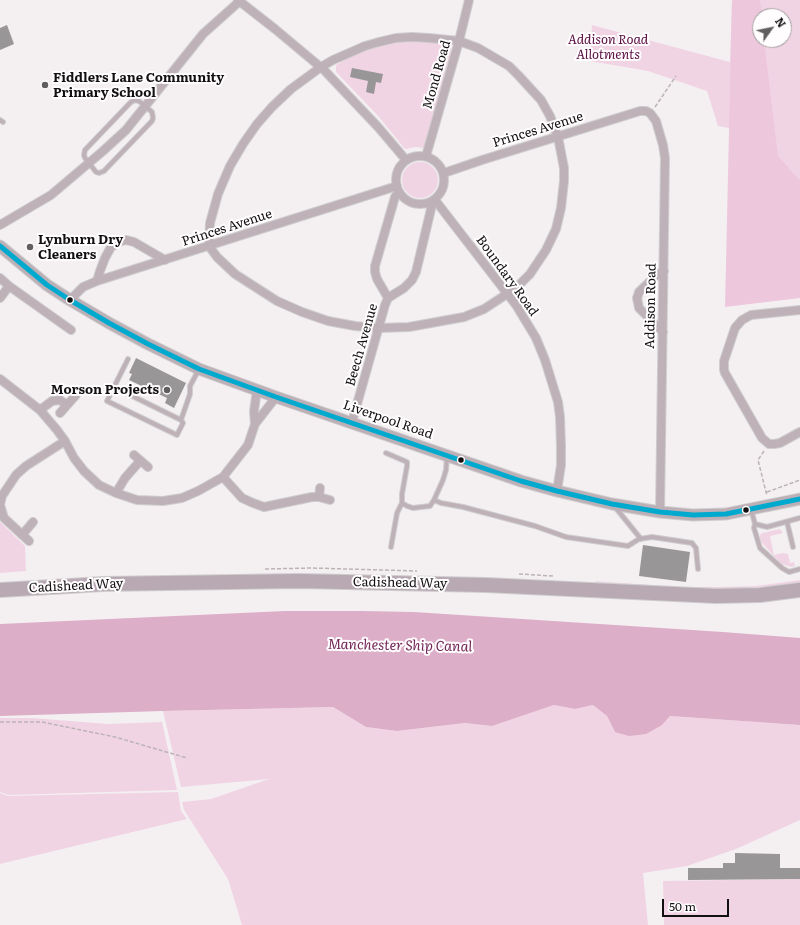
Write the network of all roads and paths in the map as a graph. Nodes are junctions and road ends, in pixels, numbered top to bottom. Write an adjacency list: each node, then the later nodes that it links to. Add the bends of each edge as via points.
1 (239, 0): 4 (street); 6 (street, via 203,34)
2 (469, 0): 3 (street, Mond Road)
3 (459, 41): 4 (street, via 396,38 365,46); 8 (street, via 478,48 509,66 541,100); 9 (street, Mond Road)
4 (321, 67): 10 (street); 17 (street, via 272,107 243,144 218,194 210,222)
5 (676, 76): 7 (path)
6 (145, 106): 11 (street, via 126,130); 11 (lane, via 137,100 130,103 85,150 84,155); 11 (lane, via 152,112 152,121 106,170 96,172)
7 (650, 113): 8 (street, Princes Avenue, via 640,111); 19 (street, Addison Road, via 660,131 665,158)
8 (558, 137): 12 (street, Princes Avenue); 23 (street, via 564,181 556,229 530,274)
9 (426, 156): 10 (street); 12 (street, via 434,160)
10 (406, 160): 13 (street, via 399,167 396,176)
11 (88, 163): 15 (street, via 51,195)
12 (444, 173): 14 (street, via 445,183 442,192)
13 (398, 189): 14 (street, via 405,199 413,204 422,205); 17 (street, Princes Avenue); 25 (street, Beech Avenue, via 375,266 377,279)
14 (433, 201): 23 (street, Boundary Road); 25 (street, Beech Avenue, via 416,272 404,288)
15 (0, 225)
16 (0, 246): 26 (main road, Liverpool Road, via 47,285)
17 (209, 246): 18 (street, Princes Avenue); 28 (street, via 235,274 277,302 328,321)
18 (165, 260): 21 (street, Princes Avenue); 21 (street, via 134,242 121,241 111,247)
19 (664, 271): 30 (street, Addison Road); 30 (street, via 639,292 637,298 639,308)
20 (0, 278): 22 (street)
21 (97, 281): 26 (street, Princes Avenue, via 83,287)
22 (9, 286): 24 (street); 29 (street)
23 (507, 294): 28 (street, via 484,309 464,317 409,327); 55 (street, Boundary Road, via 536,338 558,402 561,465)
24 (0, 298)
25 (388, 298): 28 (street, Beech Avenue)
26 (70, 300): 32 (main road, Liverpool Road, via 148,344)
27 (800, 310): 46 (street, via 751,315 742,320 735,328 724,361 725,373 759,434)
28 (379, 328): 42 (street, Beech Avenue)
29 (71, 330)
30 (662, 332): 67 (street, Addison Road)
31 (128, 359): 34 (lane)
32 (199, 369): 35 (main road, Liverpool Road); 41 (lane, via 190,386 190,394)
33 (0, 379): 39 (street)
34 (114, 387): 41 (lane); 41 (lane, via 107,401 178,435 183,423)
35 (257, 390): 37 (main road, Liverpool Road); 43 (street)
36 (76, 396): 38 (street)
37 (276, 397): 42 (main road, Liverpool Road); 43 (street)
38 (67, 405): 39 (street, via 60,400 52,401); 40 (street)
39 (40, 410): 45 (street)
40 (60, 413)
41 (181, 420)
42 (352, 422): 49 (main road, Liverpool Road)
43 (255, 424): 52 (street, via 248,445)
44 (800, 432): 46 (street, via 780,443)
45 (65, 441): 57 (street, via 84,471 99,485); 65 (street, via 16,475 2,496)
46 (769, 444): 56 (path, via 758,460)
47 (386, 453): 62 (lane, via 406,462 408,466)
48 (134, 455): 50 (street)
49 (447, 456): 55 (main road, Liverpool Road); 61 (lane, via 446,470)
50 (140, 461): 51 (street); 57 (street)
51 (148, 467)
52 (223, 477): 57 (street, via 182,498 164,501 137,500); 58 (street, via 242,498 264,507)
53 (800, 480): 56 (path)
54 (320, 488): 58 (street)
55 (557, 491): 63 (main road, Liverpool Road)
56 (766, 492): 64 (path)
57 (116, 493)
58 (319, 497): 60 (street)
59 (800, 499): 64 (main road, Liverpool Road)
60 (330, 500)
61 (434, 500): 62 (lane, via 430,506 413,508); 73 (lane, via 535,526 566,537 628,546)
62 (402, 503): 75 (lane, via 397,514)
63 (612, 504): 67 (main road, Liverpool Road); 73 (lane)
64 (770, 505): 66 (main road, Liverpool Road)
65 (0, 507): 72 (street, via 4,518)
66 (751, 509): 67 (main road, Liverpool Road, via 726,514); 71 (lane)
67 (660, 512)
68 (800, 518): 70 (lane)
69 (33, 522): 72 (street)
70 (787, 522): 71 (lane, via 767,527); 76 (lane)
71 (755, 524): 78 (lane, via 760,548 770,558 789,572)
72 (22, 535): 74 (street)
73 (641, 539): 77 (lane, via 652,537 692,543 696,548)
74 (29, 541)
75 (391, 547)
76 (793, 547)
77 (698, 569)
78 (800, 569)
79 (0, 590): 80 (highway, Cadishead Way, via 103,584 298,581 486,585 716,596 760,595)
80 (800, 590)
81 (0, 722): 82 (path, via 42,722 115,737)
82 (187, 758)

